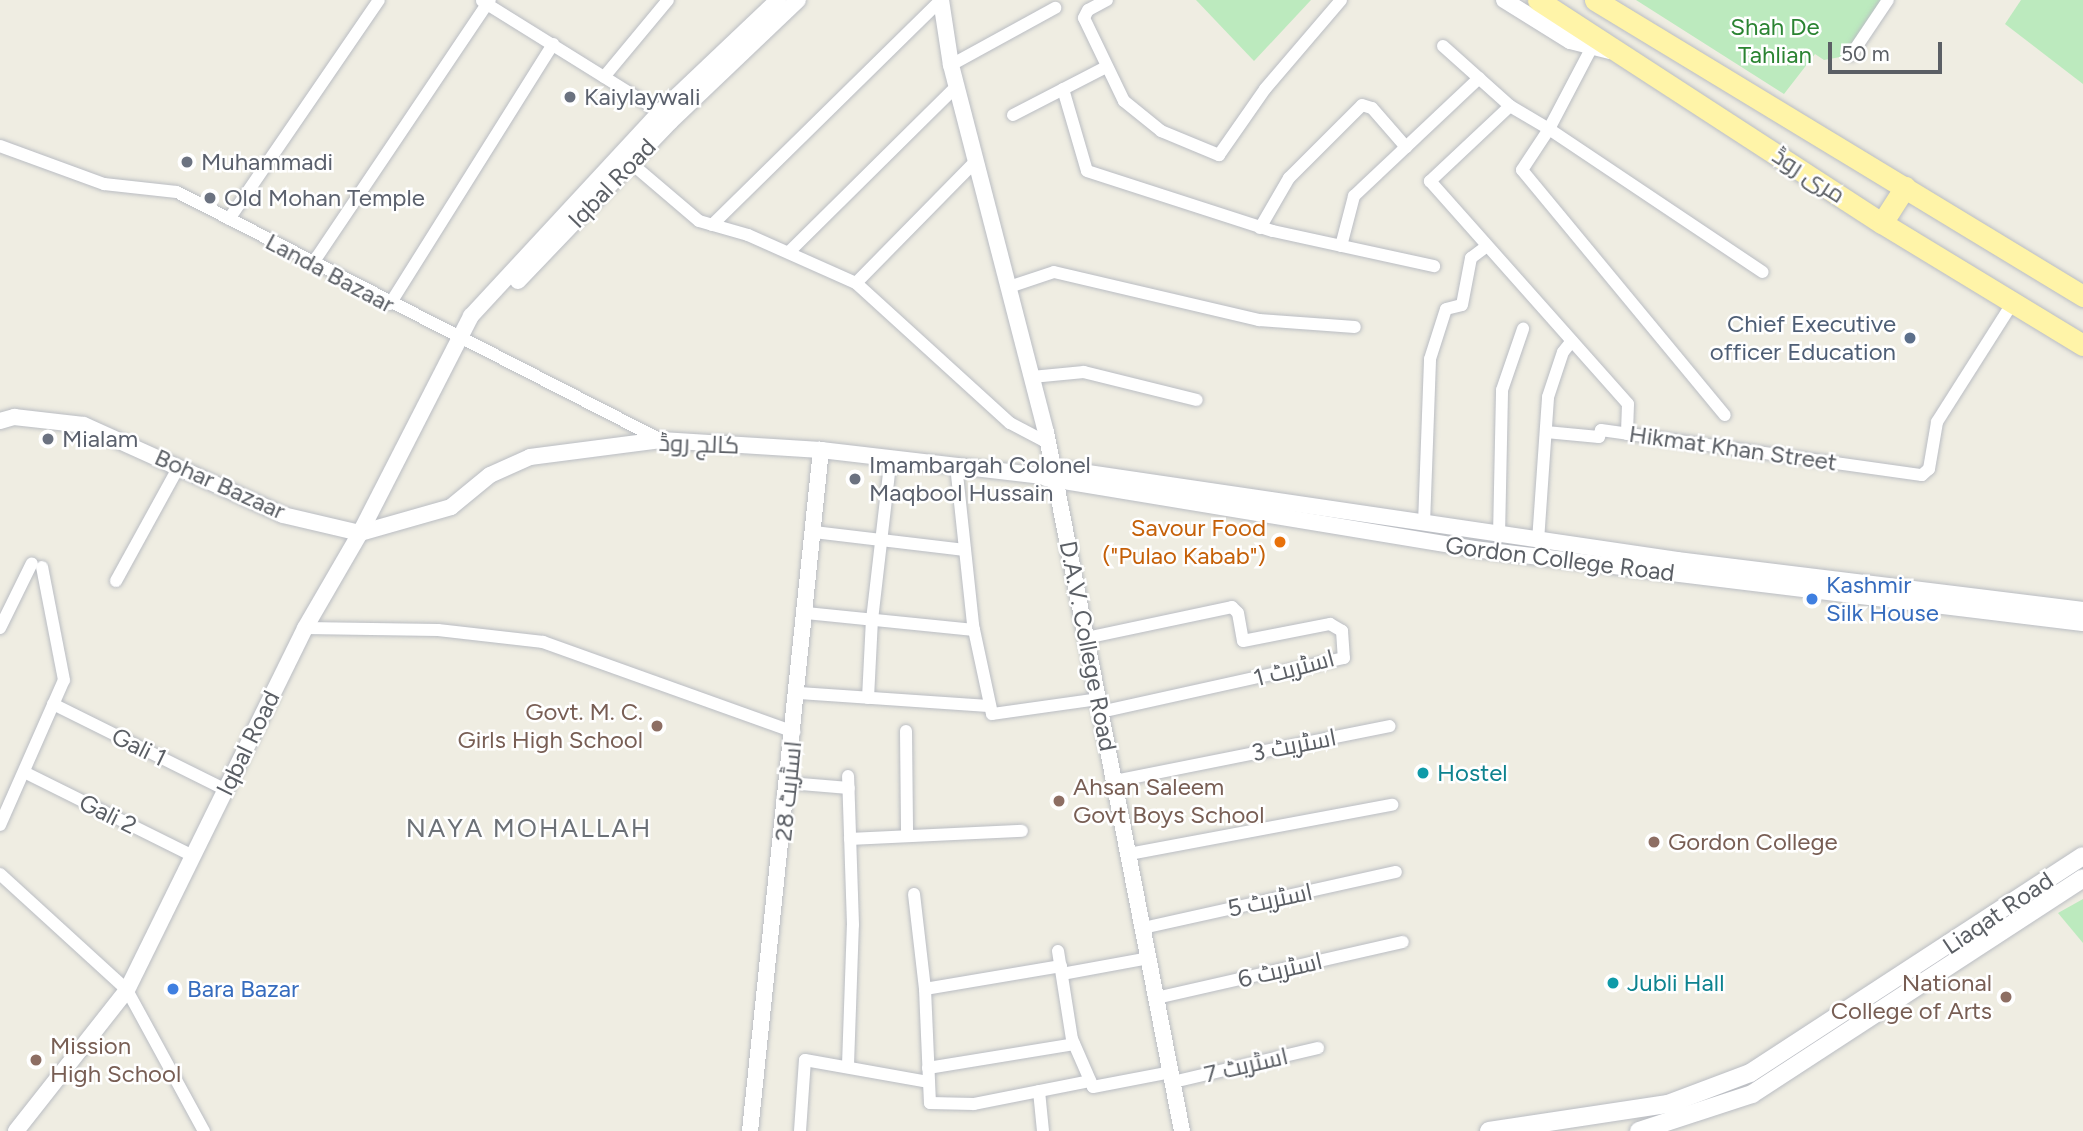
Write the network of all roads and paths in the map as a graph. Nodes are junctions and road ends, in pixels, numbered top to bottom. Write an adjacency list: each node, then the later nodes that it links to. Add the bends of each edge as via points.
1 (379, 0): 34 (street)
2 (668, 0): 21 (street)
3 (778, 0): 26 (street, Iqbal Road)
4 (798, 0): 31 (street, Iqbal Road)
5 (941, 0): 19 (street, D.A.V. College Road); 36 (street)
6 (1107, 0): 20 (street, via 1084,14)
7 (1341, 0): 20 (street, via 1265,89 1219,155 1161,131 1124,101)
8 (1504, 0): 16 (street, via 1543,27)
9 (1538, 0): 17 (main road, مری روڈ)
10 (1888, 0): 18 (street)
11 (486, 1): 14 (street); 41 (street)
12 (1598, 1): 33 (main road, مری روڈ)
13 (1055, 8): 19 (street)
14 (553, 44): 21 (street); 47 (street)
15 (1443, 46): 22 (street)
16 (1592, 47): 17 (street); 28 (street)
17 (1622, 54): 35 (main road, مری روڈ)
18 (1852, 55)
19 (951, 65): 23 (street, D.A.V. College Road)
20 (1107, 67): 24 (street)
21 (604, 77): 26 (street)
22 (1479, 78): 25 (street); 30 (street)
23 (957, 86): 32 (street, D.A.V. College Road); 40 (street)
24 (1063, 89): 27 (street); 37 (street, via 1087,172)
25 (1510, 106): 28 (street); 39 (street, via 1430,181)
26 (660, 112): 31 (street, Iqbal Road)
27 (1013, 115)
28 (1549, 129): 43 (street); 56 (street, via 1522,170)
29 (0, 146): 34 (street, Landa Bazaar, via 104,184 177,192)
30 (1406, 147): 37 (street, via 1372,108 1362,105 1289,178); 38 (street, via 1354,196)
31 (626, 159): 36 (street, via 699,221); 51 (street, Iqbal Road)
32 (976, 161): 44 (street); 45 (street, D.A.V. College Road)
33 (1905, 187): 35 (main road); 46 (main road, مری روڈ)
34 (229, 219): 41 (street, Landa Bazaar)
35 (1882, 223): 48 (main road, مری روڈ)
36 (712, 225): 40 (street)
37 (1260, 228): 38 (street)
38 (1341, 246): 42 (street)
39 (1487, 246): 52 (street); 67 (street, via 1471,258 1462,305 1446,309 1430,359)
40 (789, 252): 44 (street)
41 (313, 263): 47 (street, Landa Bazaar)
42 (1434, 266)
43 (1763, 272)
44 (856, 283): 61 (street, via 1010,424)
45 (1009, 287): 49 (street, via 1054,272 1259,320); 54 (street, D.A.V. College Road)
46 (2083, 296)
47 (390, 304): 51 (street, Landa Bazaar)
48 (2012, 304): 53 (main road, مری روڈ); 59 (street, Hikmat Khan Street, via 1937,422 1926,474)
49 (1355, 327)
50 (1523, 329): 70 (street, via 1502,390)
51 (461, 341): 60 (street, Landa Bazaar); 69 (street, Iqbal Road)
52 (1572, 341): 58 (street, via 1563,352 1548,397); 59 (street, via 1628,404)
53 (2083, 345)
54 (1032, 377): 55 (street, via 1084,372); 61 (street, D.A.V. College Road)
55 (1197, 400)
56 (1725, 415)
57 (0, 421): 65 (street, Bohar Bazaar, via 14,417 84,425)
58 (1546, 432): 59 (street, Hikmat Khan Street, via 1599,437 1601,430); 72 (street)
59 (1627, 435)
60 (661, 440): 62 (street, کالج روڈ); 69 (street, کالج روڈ, via 530,457 490,475 451,507)
61 (1048, 443): 66 (street, D.A.V. College Road)
62 (821, 450): 63 (street, کالج روڈ); 68 (street, اسٹریٹ 28)
63 (891, 457): 64 (street, کالج روڈ); 71 (street)
64 (956, 465): 66 (street, کالج روڈ); 73 (street)
65 (178, 468): 69 (street, Bohar Bazaar, via 283,514); 74 (street)
66 (1050, 476): 67 (street, Gordon College Road); 78 (street, Gordon College Road, via 1474,549); 82 (street, D.A.V. College Road)
67 (1424, 524): 70 (street, Gordon College Road)
68 (814, 532): 71 (street); 76 (street, اسٹریٹ 28)
69 (360, 533): 80 (street, Iqbal Road)
70 (1499, 536): 72 (street, Gordon College Road)
71 (881, 540): 73 (street); 77 (street)
72 (1538, 541): 75 (street, Gordon College Road)
73 (965, 550): 81 (street)
74 (116, 581)
75 (2083, 610)
76 (806, 613): 77 (street); 83 (street, اسٹریٹ 28)
77 (872, 620): 81 (street); 84 (street)
78 (2083, 623)
79 (0, 628): 85 (street, via 37,565 64,680)
80 (305, 628): 90 (street, via 438,630 543,642); 94 (street, Iqbal Road)
81 (974, 630): 86 (street)
82 (1086, 638): 87 (street, D.A.V. College Road); 87 (street, اسٹریٹ 1, via 1232,607 1238,613 1243,641 1330,624 1342,631 1344,658)
83 (798, 694): 84 (street); 90 (street, اسٹریٹ 28)
84 (868, 698): 86 (street)
85 (53, 704): 91 (street); 94 (street, Gali 1)
86 (990, 706): 87 (street, via 996,716)
87 (1100, 706): 92 (street, D.A.V. College Road)
88 (1390, 726): 92 (street, اسٹریٹ 3)
89 (906, 731): 98 (street)
90 (794, 732): 93 (street, اسٹریٹ 28)
91 (23, 772): 96 (street); 101 (street, Gali 2)
92 (1115, 781): 100 (street, D.A.V. College Road)
93 (789, 783): 99 (street, via 849,782); 125 (street, اسٹریٹ 28)
94 (226, 790): 101 (street, Iqbal Road)
95 (1392, 805): 100 (street)
96 (0, 825)
97 (1022, 831): 98 (street)
98 (907, 835): 99 (street)
99 (850, 839): 117 (street, via 853,925)
100 (1129, 854): 107 (street, D.A.V. College Road)
101 (193, 856): 113 (street, Iqbal Road)
102 (2083, 856): 129 (main road, Liaqat Road, via 1750,1073 1668,1104)
103 (1396, 872): 107 (street, اسٹریٹ 5)
104 (0, 874): 113 (street)
105 (2083, 878): 130 (main road, Liaqat Road, via 1752,1094)
106 (914, 894): 112 (street)
107 (1143, 928): 110 (street, D.A.V. College Road)
108 (1403, 942): 114 (street, اسٹریٹ 6)
109 (1058, 951): 111 (street)
110 (1149, 958): 111 (street); 114 (street, D.A.V. College Road)
111 (1061, 970): 112 (street); 115 (street)
112 (925, 989): 118 (street)
113 (127, 990): 123 (street, Iqbal Road); 124 (street)
114 (1156, 998): 119 (street, D.A.V. College Road)
115 (1074, 1044): 118 (street); 120 (street)
116 (1318, 1048): 119 (street, اسٹریٹ 7)
117 (848, 1065): 121 (street); 126 (street, via 806,1060)
118 (928, 1068): 121 (street)
119 (1172, 1077): 120 (street, اسٹریٹ 7, via 1093,1087); 128 (street, D.A.V. College Road)
120 (1090, 1081): 122 (street)
121 (929, 1082): 122 (street, via 930,1103 974,1104)
122 (1039, 1091): 127 (street)
123 (16, 1131)
124 (204, 1131)
125 (750, 1131)
126 (800, 1131)
127 (1043, 1131)
128 (1182, 1131)
129 (1489, 1131)
130 (1639, 1131)

